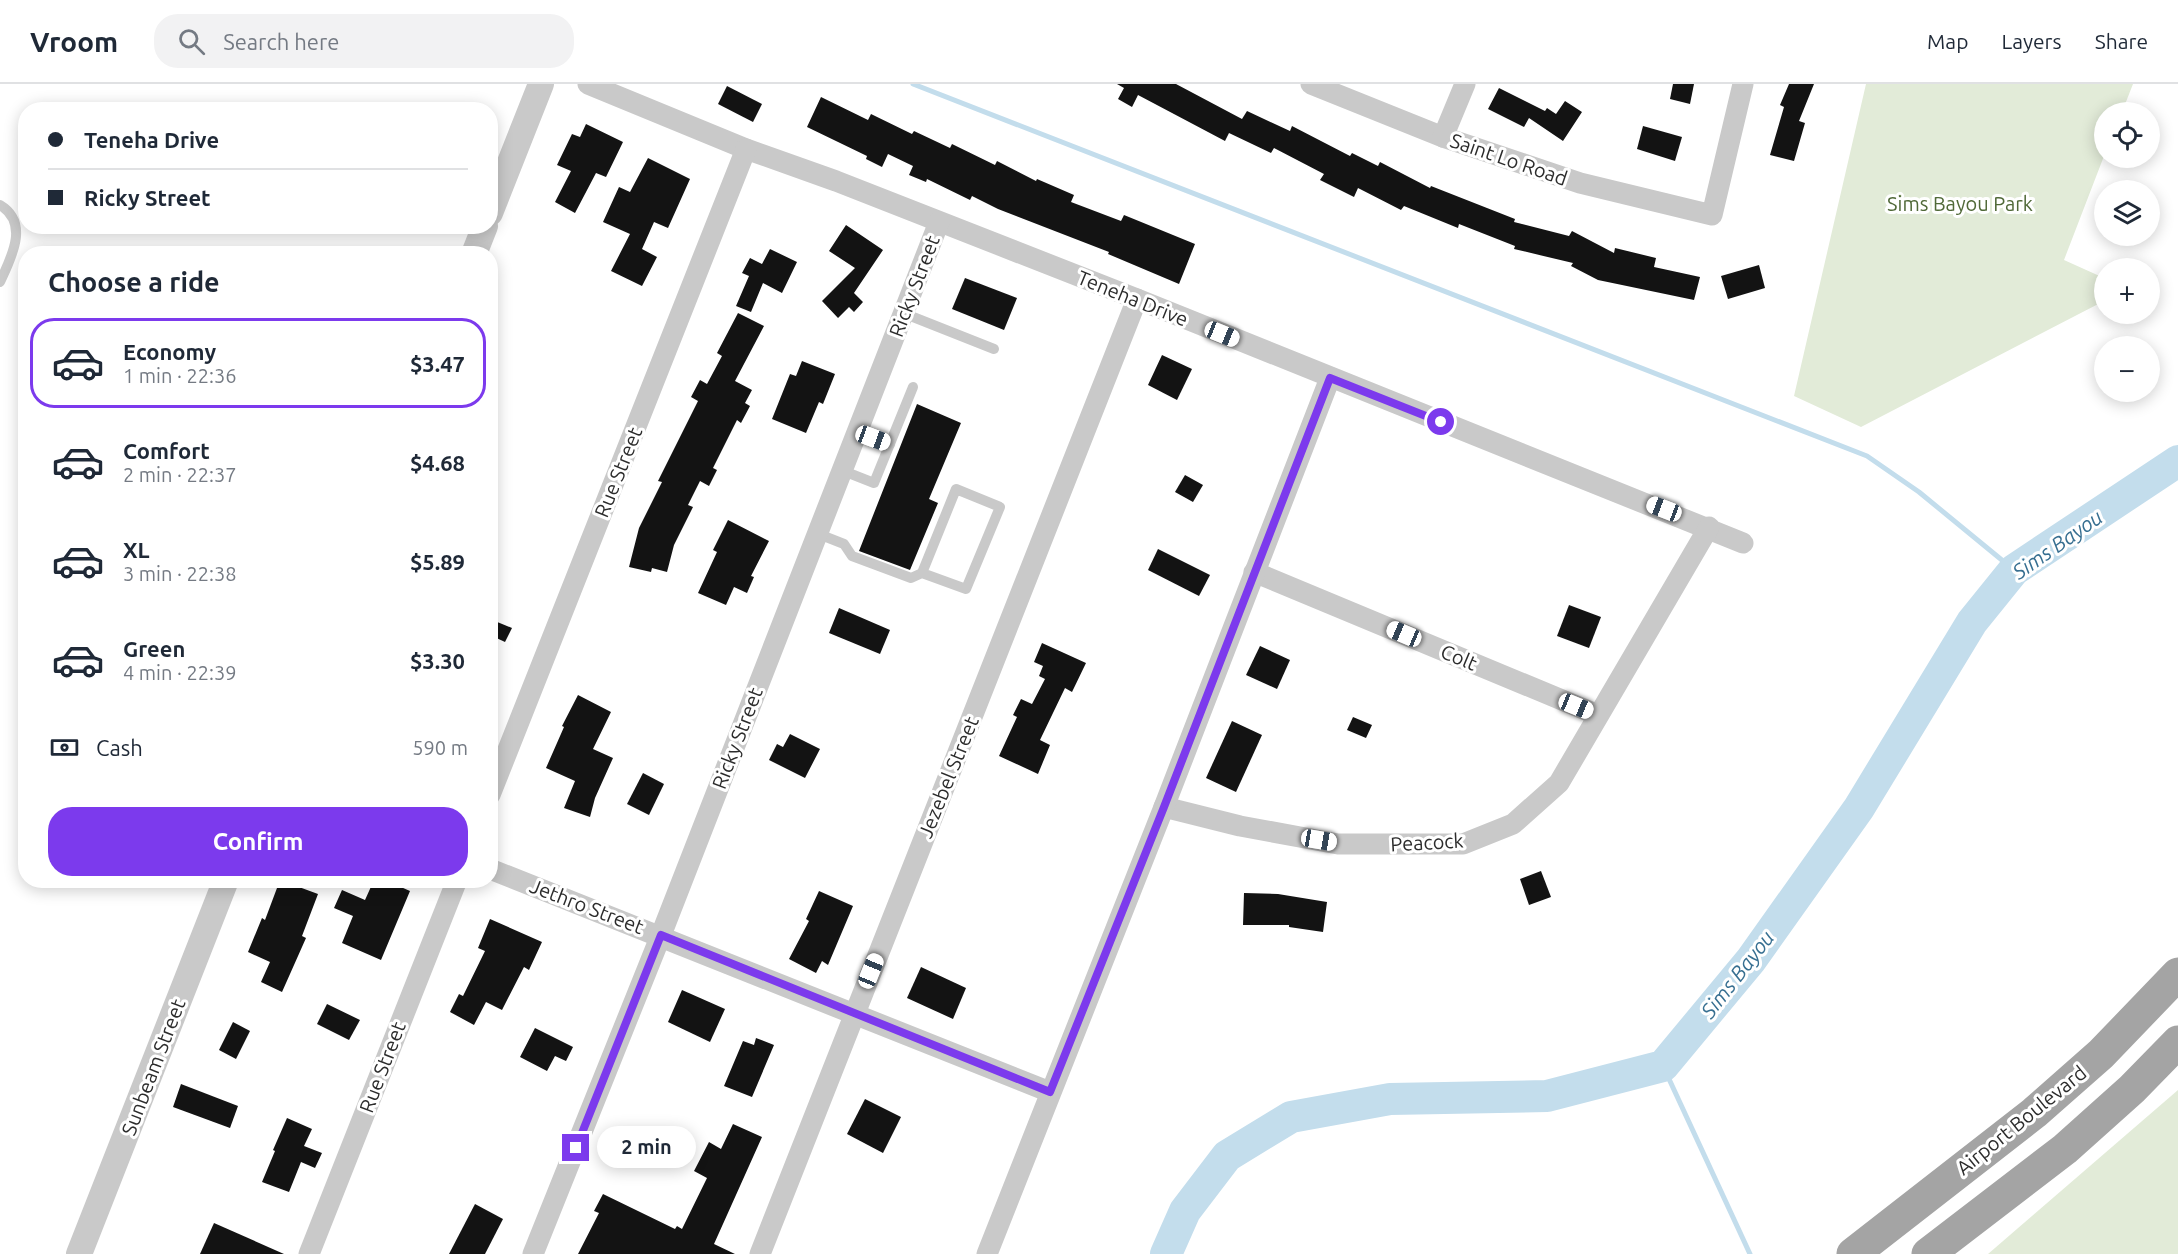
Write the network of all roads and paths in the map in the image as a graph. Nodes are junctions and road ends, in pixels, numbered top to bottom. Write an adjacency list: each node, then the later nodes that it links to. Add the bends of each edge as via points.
1 (542, 84): 8 (street)
2 (588, 84): 7 (street, Teneha Drive)
3 (1311, 84): 6 (street, Saint Lo Road)
4 (1465, 84): 6 (street)
5 (1743, 84): 6 (street, Saint Lo Road, via 1712,215 1580,183)
6 (1443, 137)
7 (746, 149): 10 (street, Teneha Drive); 26 (street, Rue Street)
8 (498, 193)
9 (0, 205): 11 (lane, via 8,209 18,230 15,250)
10 (939, 222): 12 (street, Teneha Drive); 13 (street, Ricky Street)
11 (0, 282)
12 (1137, 299): 15 (street, Teneha Drive); 33 (street, Jezebel Street)
13 (903, 313): 14 (lane); 17 (street, Ricky Street)
14 (994, 349)
15 (1330, 378): 20 (street, Teneha Drive); 23 (street)
16 (913, 387): 18 (lane)
17 (856, 432): 18 (lane); 19 (street, Ricky Street)
18 (890, 444): 19 (lane, via 874,483)
19 (841, 470): 21 (street, Ricky Street)
20 (1709, 527): 22 (street, Teneha Drive); 25 (street, Peacock)
21 (816, 533): 24 (lane, via 844,544 852,556 911,578); 31 (street, Ricky Street)
22 (1743, 543)
23 (1254, 572): 25 (street, Colt); 27 (street)
24 (922, 573): 24 (lane, via 966,589 1000,507 957,489)
25 (1598, 715): 27 (street, Peacock, via 1558,783 1513,824 1463,844 1338,844)
26 (498, 775)
27 (1164, 807): 35 (street)
28 (498, 872): 31 (street, Jethro Street)
29 (223, 888): 36 (street, Sunbeam Street)
30 (454, 888): 37 (street, Rue Street)
31 (661, 935): 33 (street, Jethro Street); 38 (street, Ricky Street)
32 (2173, 990): 41 (main road, Airport Boulevard, via 2034,1113)
33 (854, 1014): 35 (street, Jethro Street); 39 (street, Jezebel Street)
34 (2178, 1042): 42 (main road, via 2065,1149)
35 (1050, 1092): 40 (street)
36 (79, 1254)
37 (309, 1254)
38 (533, 1254)
39 (760, 1254)
40 (987, 1254)
41 (1853, 1254)
42 (1928, 1254)

